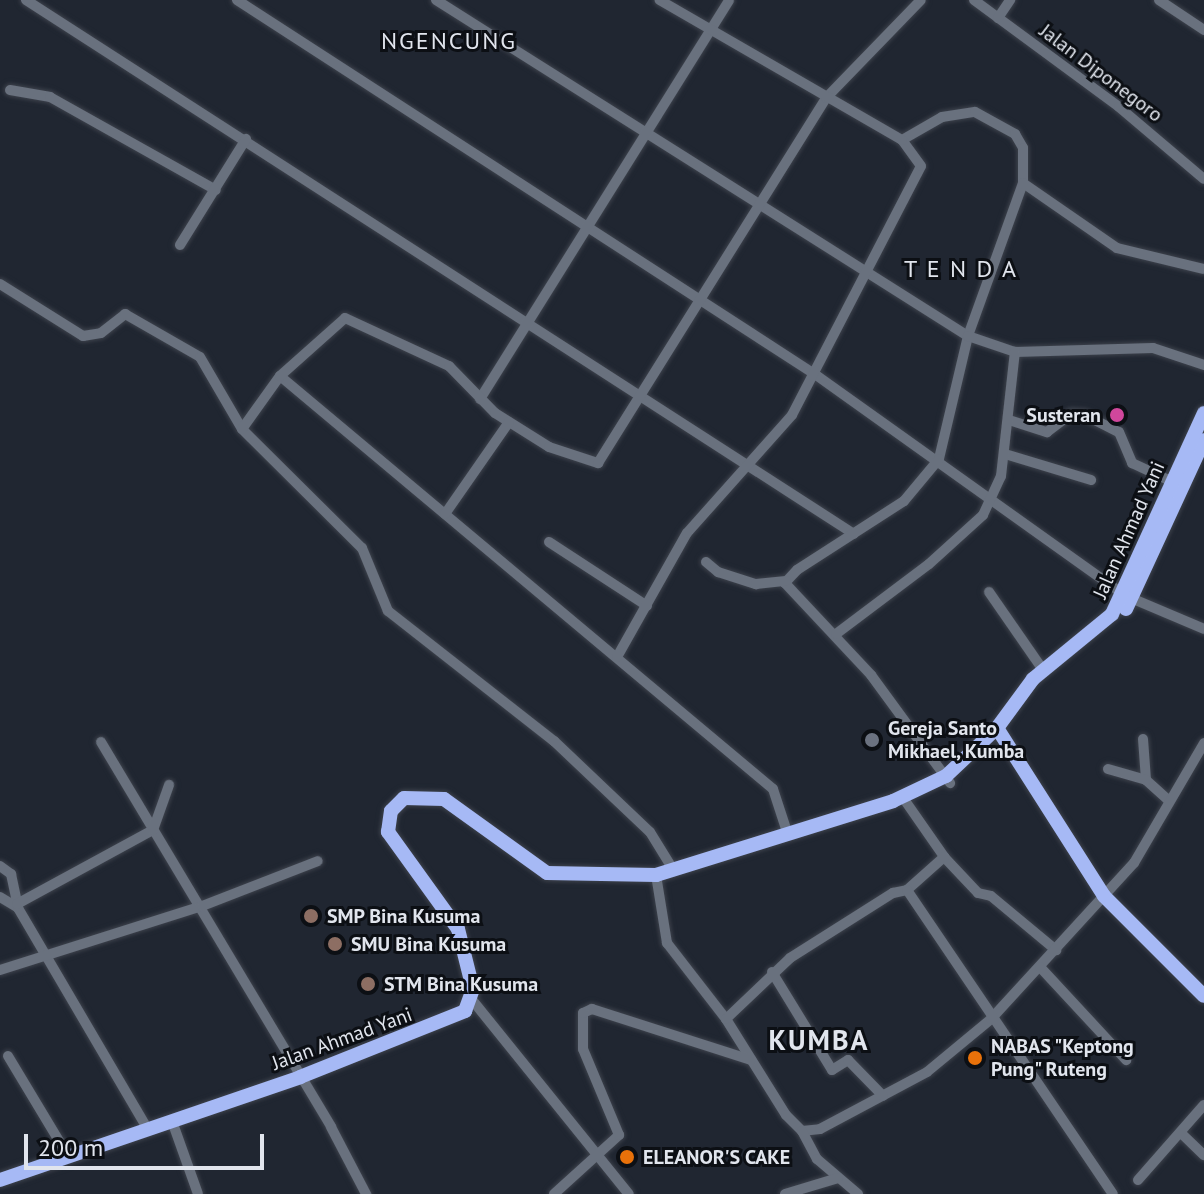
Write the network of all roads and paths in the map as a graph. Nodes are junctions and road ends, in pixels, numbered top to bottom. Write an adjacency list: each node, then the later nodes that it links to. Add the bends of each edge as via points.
1 (26, 0): 16 (street)
2 (237, 0): 22 (street)
3 (436, 0): 15 (street)
4 (660, 0): 11 (street)
5 (729, 0): 11 (street)
6 (921, 0): 14 (street)
7 (974, 0): 10 (street, Jalan Diponegoro)
8 (1010, 0): 10 (street)
9 (1159, 0): 12 (street)
10 (998, 18): 18 (street, Jalan Diponegoro, via 1119,107)
11 (710, 30): 14 (street); 15 (street)
12 (1204, 30)
13 (10, 90): 20 (street, via 50,97 144,145)
14 (826, 98): 17 (street); 21 (street)
15 (646, 133): 21 (street); 22 (street)
16 (246, 139): 20 (street); 28 (street)
17 (902, 140): 19 (street, via 954,114 991,117 1015,134 1023,148); 25 (street, via 921,166)
18 (1204, 179)
19 (1023, 183): 24 (street, via 1117,248); 29 (street)
20 (216, 190): 23 (street)
21 (761, 204): 25 (street); 27 (street)
22 (587, 229): 27 (street); 28 (street)
23 (180, 245)
24 (1204, 269)
25 (869, 272): 29 (street); 32 (street)
26 (0, 284): 39 (street, via 83,336 101,333 125,314 182,346 204,362)
27 (701, 301): 32 (street); 34 (street)
28 (529, 319): 34 (street); 35 (street)
29 (968, 336): 30 (street); 42 (street)
30 (1015, 352): 31 (street, via 1153,348); 37 (street)
31 (1204, 365)
32 (816, 375): 42 (street); 43 (street, via 770,445)
33 (280, 376): 35 (street, via 345,318 441,361); 39 (street); 47 (street)
34 (642, 395): 38 (street, via 598,463 559,452); 43 (street)
35 (480, 399): 38 (street)
36 (1204, 413): 45 (highway, Jalan Ahmad Yani)
37 (1009, 420): 41 (street); 45 (street, via 1047,432 1071,414 1085,415 1119,432 1132,463)
38 (509, 422): 47 (street)
39 (242, 429): 74 (street, via 362,548 388,611 554,741 650,832)
40 (1204, 440): 45 (highway, Jalan Ahmad Yani)
41 (1005, 454): 44 (street); 46 (street)
42 (939, 459): 46 (street); 48 (street, via 904,501)
43 (750, 463): 48 (street); 54 (street, via 687,533)
44 (1091, 480)
45 (1177, 484): 53 (highway, Jalan Ahmad Yani)
46 (993, 499): 53 (street); 56 (street, via 965,534)
47 (445, 514): 57 (street)
48 (854, 534): 51 (street)
49 (549, 542): 54 (street)
50 (706, 562): 51 (street, via 718,572 756,584)
51 (786, 581): 56 (street, via 790,592)
52 (989, 592): 58 (street)
53 (1128, 597): 55 (street); 58 (highway, Jalan Ahmad Yani, via 1111,631)
54 (647, 606): 57 (street)
55 (1204, 629)
56 (836, 634): 64 (street)
57 (617, 657): 70 (street, via 773,789)
58 (1047, 669): 59 (highway, Jalan Ahmad Yani)
59 (999, 732): 64 (highway, Jalan Ahmad Yani); 77 (highway)
60 (1143, 739): 65 (street)
61 (101, 742): 69 (street)
62 (1204, 743): 68 (street)
63 (1108, 769): 65 (street)
64 (948, 779): 67 (highway, Jalan Ahmad Yani)
65 (1146, 780): 68 (street)
66 (169, 785): 69 (street)
67 (899, 801): 70 (highway, Jalan Ahmad Yani); 71 (street)
68 (1169, 801): 77 (street, via 1147,844)
69 (153, 830): 79 (street); 80 (street)
70 (788, 835): 74 (highway, Jalan Ahmad Yani)
71 (944, 857): 76 (street); 81 (street, via 978,893 991,896)
72 (318, 861): 80 (street)
73 (0, 866): 79 (street, via 11,874)
74 (674, 871): 75 (highway, Jalan Ahmad Yani)
75 (656, 875): 87 (highway, Jalan Ahmad Yani, via 547,873 444,799 404,798 391,811 388,832 458,929); 88 (street, via 667,943)
76 (907, 890): 85 (street, via 893,893); 89 (street)
77 (1104, 896): 81 (street); 86 (highway)
78 (0, 897): 79 (street)
79 (17, 906): 82 (street)
80 (202, 906): 82 (street); 93 (street)
81 (1056, 950): 83 (street)
82 (47, 955): 84 (street); 97 (street)
83 (1040, 967): 89 (street); 92 (street)
84 (0, 970)
85 (772, 972): 88 (street); 94 (street, via 832,1070 848,1060)
86 (1204, 996)
87 (473, 1001): 93 (highway, Jalan Ahmad Yani, via 465,1011 426,1029); 102 (street)
88 (726, 1019): 91 (street)
89 (991, 1019): 94 (street, via 927,1072); 112 (street)
90 (8, 1056): 101 (street)
91 (751, 1060): 98 (street); 102 (street, via 592,1009 583,1013 583,1049 619,1128)
92 (1126, 1060)
93 (300, 1077): 96 (highway, Jalan Ahmad Yani); 107 (street)
94 (883, 1096): 98 (street, via 820,1129)
95 (1204, 1105): 99 (street)
96 (172, 1121): 97 (highway, Jalan Ahmad Yani); 106 (street)
97 (147, 1128): 101 (highway, Jalan Ahmad Yani)
98 (802, 1131): 103 (street, via 817,1159)
99 (1183, 1135): 100 (street); 105 (street)
100 (1204, 1155)
101 (68, 1156): 104 (highway, Jalan Ahmad Yani)
102 (600, 1156): 108 (street); 109 (street)
103 (838, 1178): 110 (street); 111 (street)
104 (0, 1180)
105 (1138, 1180)
106 (198, 1194)
107 (366, 1194)
108 (554, 1194)
109 (629, 1194)
110 (785, 1194)
111 (858, 1194)
112 (1113, 1194)

